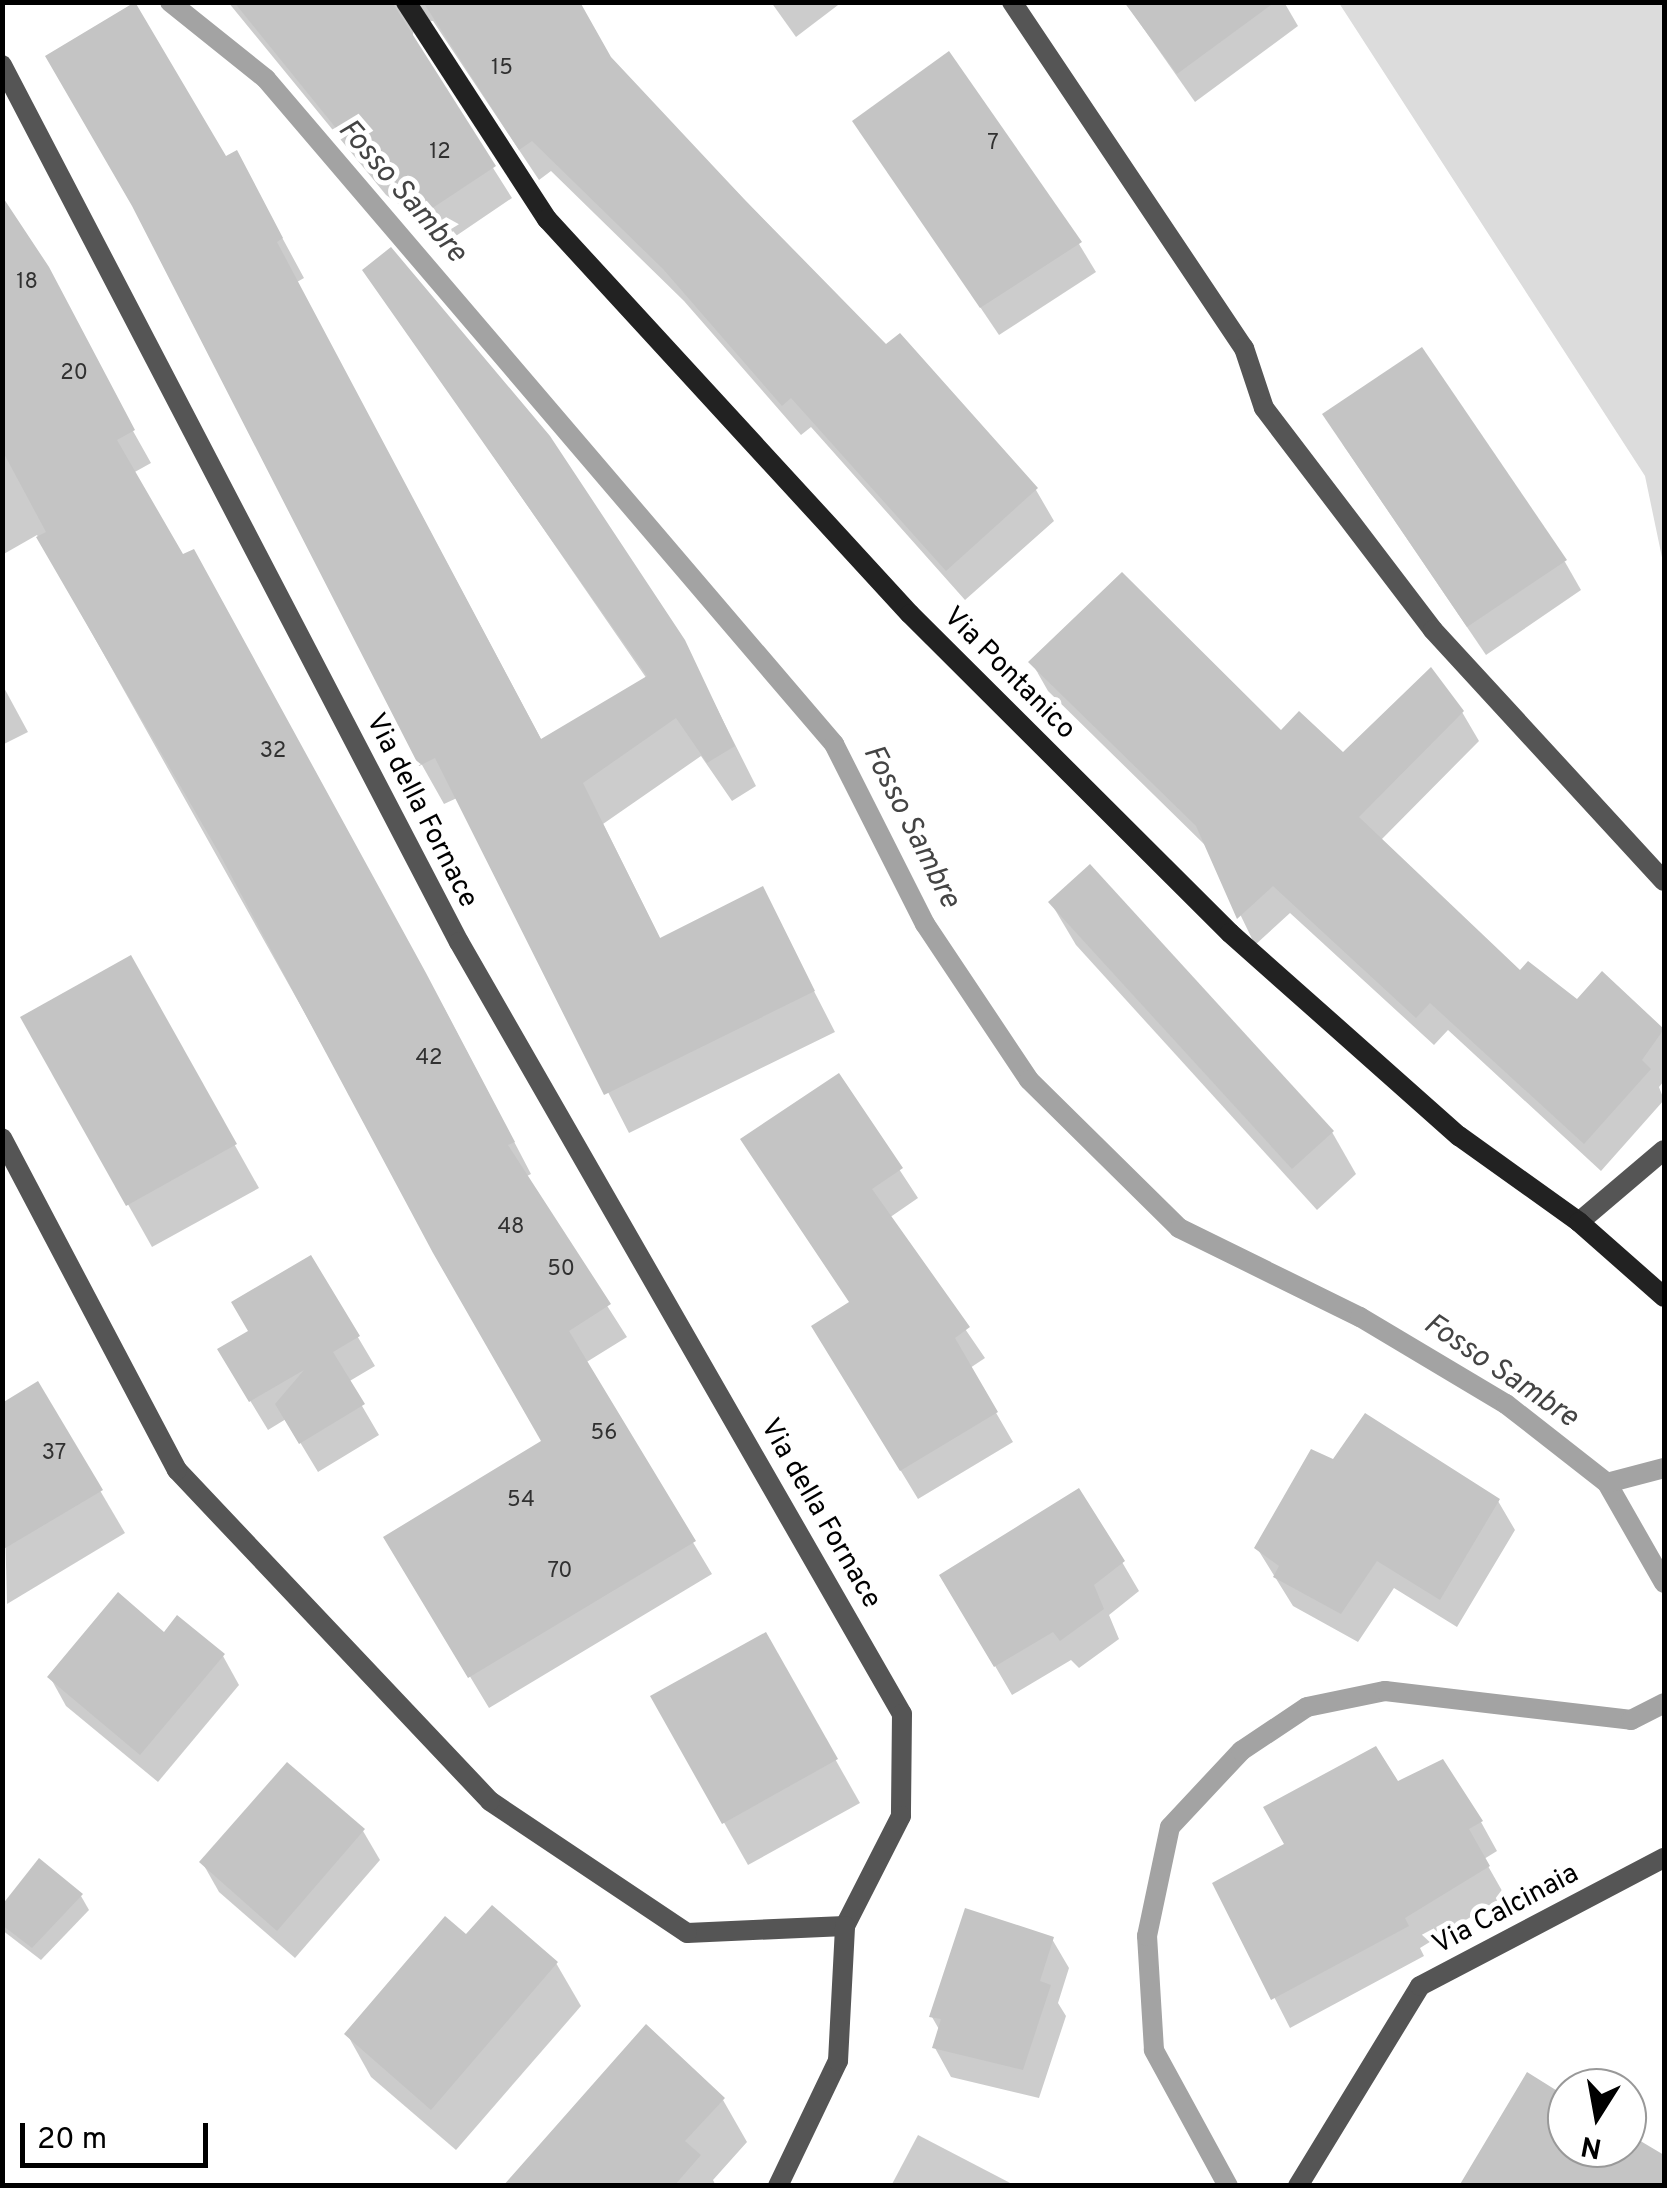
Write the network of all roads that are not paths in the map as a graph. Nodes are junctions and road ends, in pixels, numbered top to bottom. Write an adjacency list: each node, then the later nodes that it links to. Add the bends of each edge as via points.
1 (406, 2): 7 (street, Via Pontanico, via 548,220 910,614 1230,932 1460,1136)
2 (1012, 2): 4 (street, via 1244,348 1264,408 1433,630)
3 (2, 65): 10 (street, Via della Fornace, via 458,942 902,1714 900,1816)
4 (1664, 881)
5 (2, 1138): 10 (street, via 177,1470 490,1802 687,1932)
6 (1664, 1150): 7 (street)
7 (1579, 1222): 8 (street, Via Pontanico)
8 (1664, 1297)
9 (1664, 1858): 11 (street, Via Calcinaia, via 1420,1986)
10 (844, 1926): 12 (street, via 838,2061)
11 (1299, 2184)
12 (778, 2186)

